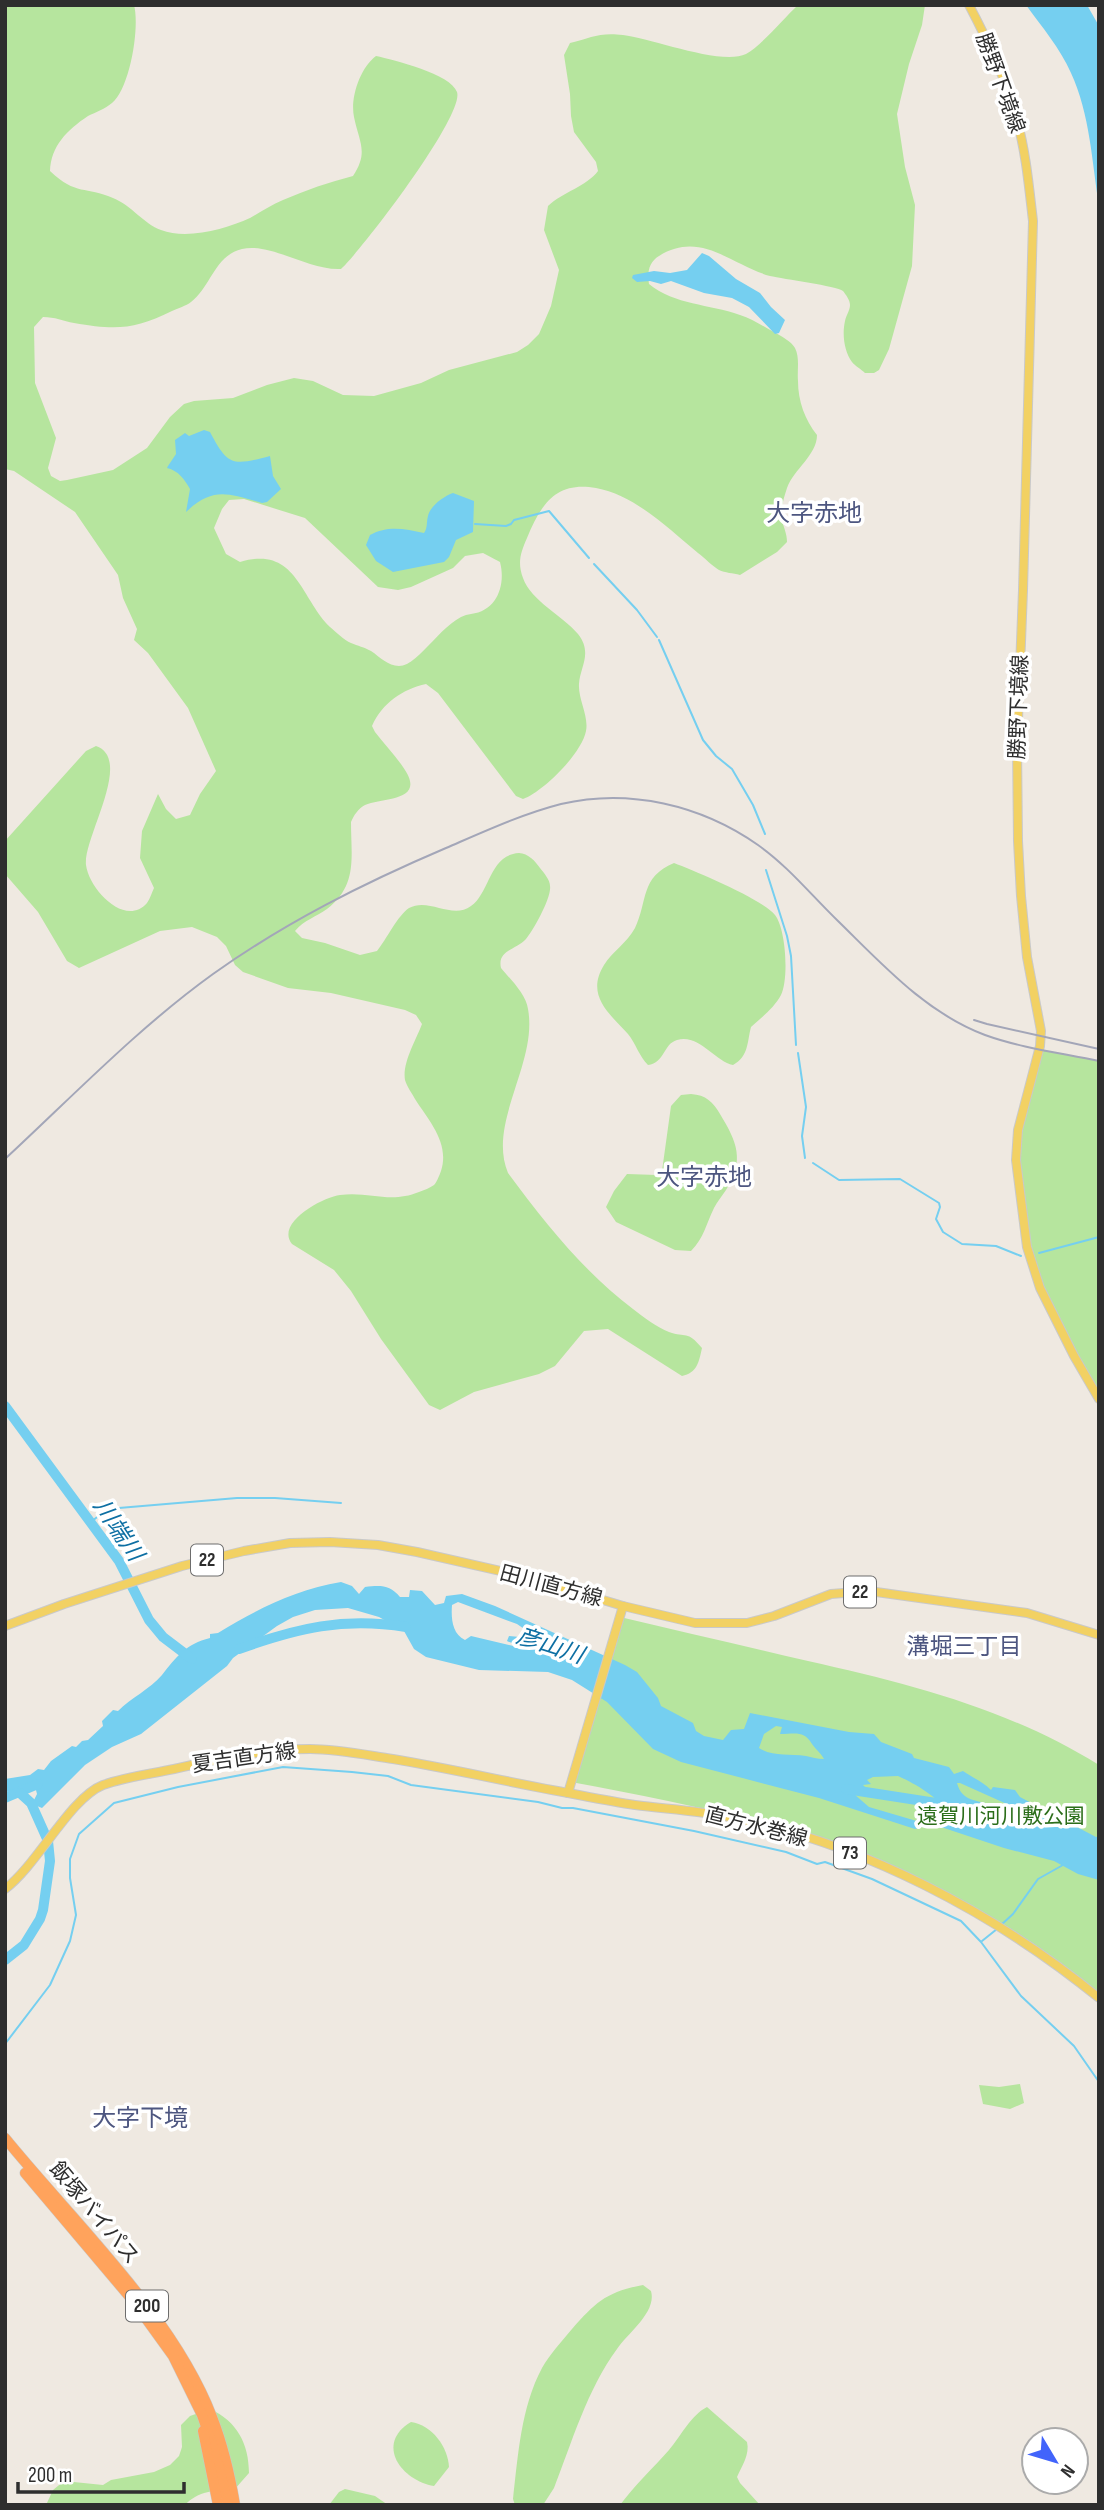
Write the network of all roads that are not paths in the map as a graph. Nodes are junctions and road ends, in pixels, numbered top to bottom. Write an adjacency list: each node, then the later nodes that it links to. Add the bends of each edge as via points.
1 (969, 5): 2 (main road, 勝野下境線, via 1017,119 1033,221 1017,772 1027,957 1041,1031 1018,1130 1018,1177 1027,1247 1040,1288)
2 (1099, 1399)
3 (622, 1608): 4 (main road, 田川直方線 / 22, via 523,1576 417,1552 378,1545 290,1543 181,1566); 5 (main road, 田川直方線 / 22, via 695,1623 731,1624 774,1616 831,1594 879,1592 1027,1613); 6 (main road)
4 (5, 1626)
5 (1099, 1635)
6 (569, 1789): 7 (main road, 夏吉直方線, via 313,1749 274,1750 188,1765 102,1785 87,1795); 8 (main road, 直方水巻線 / 73, via 636,1805 731,1817 873,1862 937,1891 1001,1929)
7 (5, 1889)
8 (1099, 1998)
9 (5, 2138): 12 (highway, 飯塚バイパス / 200, via 160,2323)
10 (5, 2148): 11 (highway, 200, via 152,2325)
11 (198, 2406): 13 (highway); 14 (highway, 200)
12 (212, 2416): 15 (highway, 飯塚バイパス / 200); 16 (highway)
13 (218, 2505)
14 (228, 2505)
15 (235, 2505)
16 (242, 2505)

